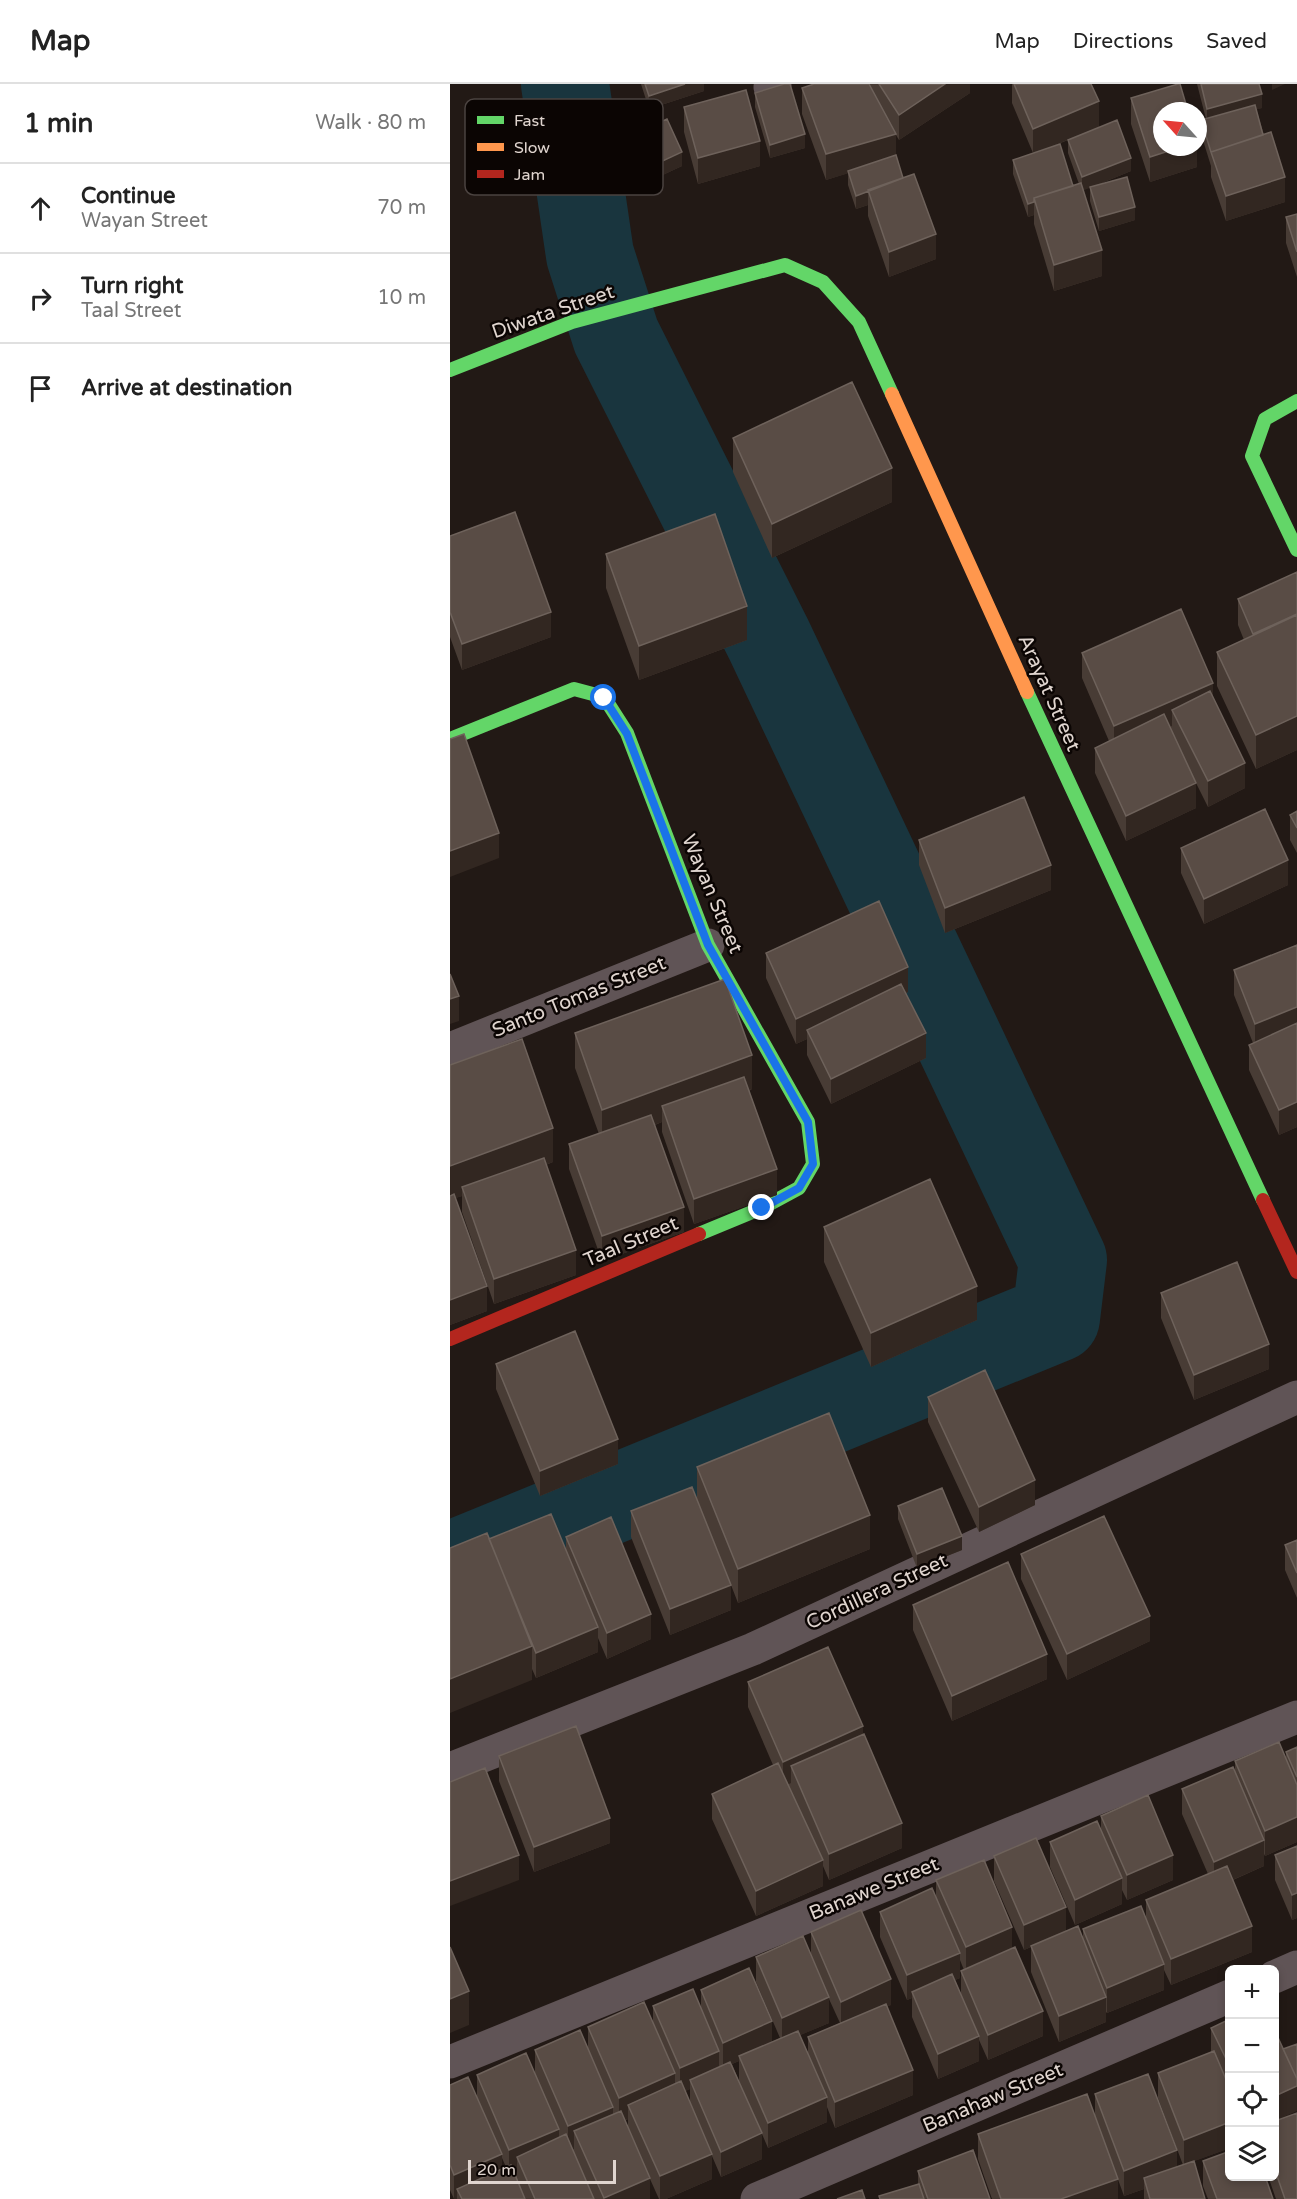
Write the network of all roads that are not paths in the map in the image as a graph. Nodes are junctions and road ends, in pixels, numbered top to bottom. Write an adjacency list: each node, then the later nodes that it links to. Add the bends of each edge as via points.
1 (670, 294): 2 (street, Diwata Street, via 572,322); 9 (street, Arayat Street, via 785,266 823,282 859,322)
2 (450, 370)
3 (1297, 401): 4 (street, via 1265,419 1252,456)
4 (1297, 550)
5 (450, 739): 6 (street, Wayan Street, via 574,689 604,698 627,734)
6 (708, 945): 7 (street, Santo Tomas Street); 8 (street, Wayan Street, via 808,1122)
7 (450, 1049)
8 (813, 1164): 10 (street, Taal Street, via 799,1188 762,1208)
9 (1297, 1272)
10 (450, 1339)
11 (1297, 1397): 13 (street, Cordillera Street, via 753,1649)
12 (1297, 1717): 17 (street, Banawe Street)
13 (450, 1769)
14 (1297, 1967): 15 (street)
15 (1279, 1975)
16 (1225, 1998): 18 (street, Banahaw Street)
17 (450, 2062)
18 (757, 2199)

